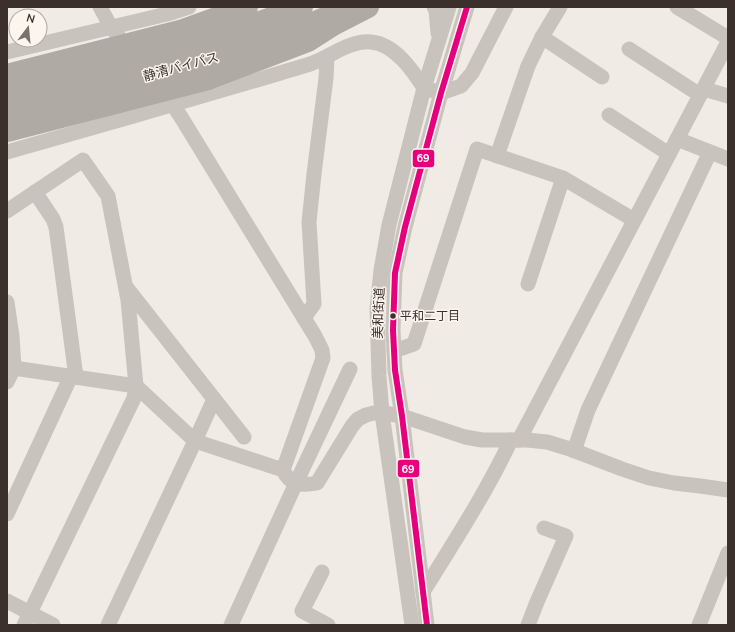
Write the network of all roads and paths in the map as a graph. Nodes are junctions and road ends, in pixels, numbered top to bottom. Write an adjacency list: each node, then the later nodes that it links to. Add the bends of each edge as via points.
1 (100, 7): 13 (street)
2 (189, 7): 13 (street)
3 (247, 7): 21 (highway, bridge, via 180,31)
4 (302, 7): 25 (highway, 静清バイパス, bridge, via 193,46)
5 (350, 7): 29 (highway, 静清バイパス, bridge, via 240,50)
6 (368, 7): 31 (highway, bridge, via 308,41 208,79)
7 (434, 7): 16 (street)
8 (449, 7): 16 (street, 美和街道)
9 (467, 7): 26 (street, 美和街道)
10 (506, 7): 26 (street, via 472,73 462,86)
11 (560, 7): 14 (street)
12 (677, 7): 15 (street)
13 (111, 27): 19 (street); 28 (street)
14 (542, 36): 22 (street); 36 (street, via 528,66)
15 (728, 38)
16 (439, 42): 23 (street, 美和街道)
17 (728, 42): 24 (street)
18 (629, 49): 24 (street)
19 (7, 52)
20 (327, 57): 23 (street, via 360,42 386,46 413,71); 28 (street); 45 (street, via 309,222 314,304)
21 (7, 75)
22 (602, 77)
23 (424, 88): 26 (street); 53 (street, 美和街道, via 389,225 381,270 377,309)
24 (702, 92): 27 (street); 32 (street)
25 (7, 93)
26 (441, 93): 46 (street, 美和街道, via 395,273)
27 (728, 96)
28 (173, 105): 33 (street); 45 (street)
29 (7, 111)
30 (609, 114): 35 (street)
31 (7, 131)
32 (677, 139): 34 (street); 35 (street)
33 (7, 152)
34 (710, 152): 37 (street); 58 (street, via 588,410)
35 (669, 154): 41 (street)
36 (497, 156): 38 (street); 46 (street, via 477,149 414,344)
37 (728, 159)
38 (563, 178): 41 (street); 42 (street)
39 (35, 192): 40 (street); 43 (street, via 83,160 108,196); 49 (street, via 56,227)
40 (7, 211)
41 (634, 220): 56 (street)
42 (528, 284)
43 (125, 286): 51 (street); 52 (street)
44 (7, 302): 47 (street, via 12,336)
45 (304, 318): 59 (street, via 322,350 323,358)
46 (394, 352): 54 (street, 美和街道)
47 (11, 367): 49 (street); 50 (street)
48 (350, 370): 60 (street)
49 (74, 377): 51 (street); 62 (street)
50 (7, 382)
51 (136, 386): 57 (street); 68 (street, via 134,398)
52 (214, 399): 55 (street); 57 (street)
53 (382, 413): 54 (street); 60 (street, via 366,414 358,419 317,483); 73 (street, 美和街道)
54 (402, 416): 56 (street, via 465,437); 66 (street, 美和街道)
55 (244, 437)
56 (515, 440): 58 (street, via 547,442); 66 (street)
57 (195, 441): 59 (street); 71 (street)
58 (574, 451): 61 (street, via 649,478)
59 (283, 470): 60 (street, via 286,477)
60 (296, 483): 72 (street)
61 (728, 490)
62 (7, 514)
63 (544, 528): 75 (street, via 566,536)
64 (728, 553): 76 (street)
65 (322, 572): 69 (street, via 302,611)
66 (423, 592): 74 (street, 美和街道)
67 (7, 601): 68 (street)
68 (27, 619): 70 (street)
69 (323, 624)
70 (53, 625)
71 (108, 625)
72 (231, 625)
73 (412, 625)
74 (427, 625)
75 (528, 625)
76 (699, 625)

